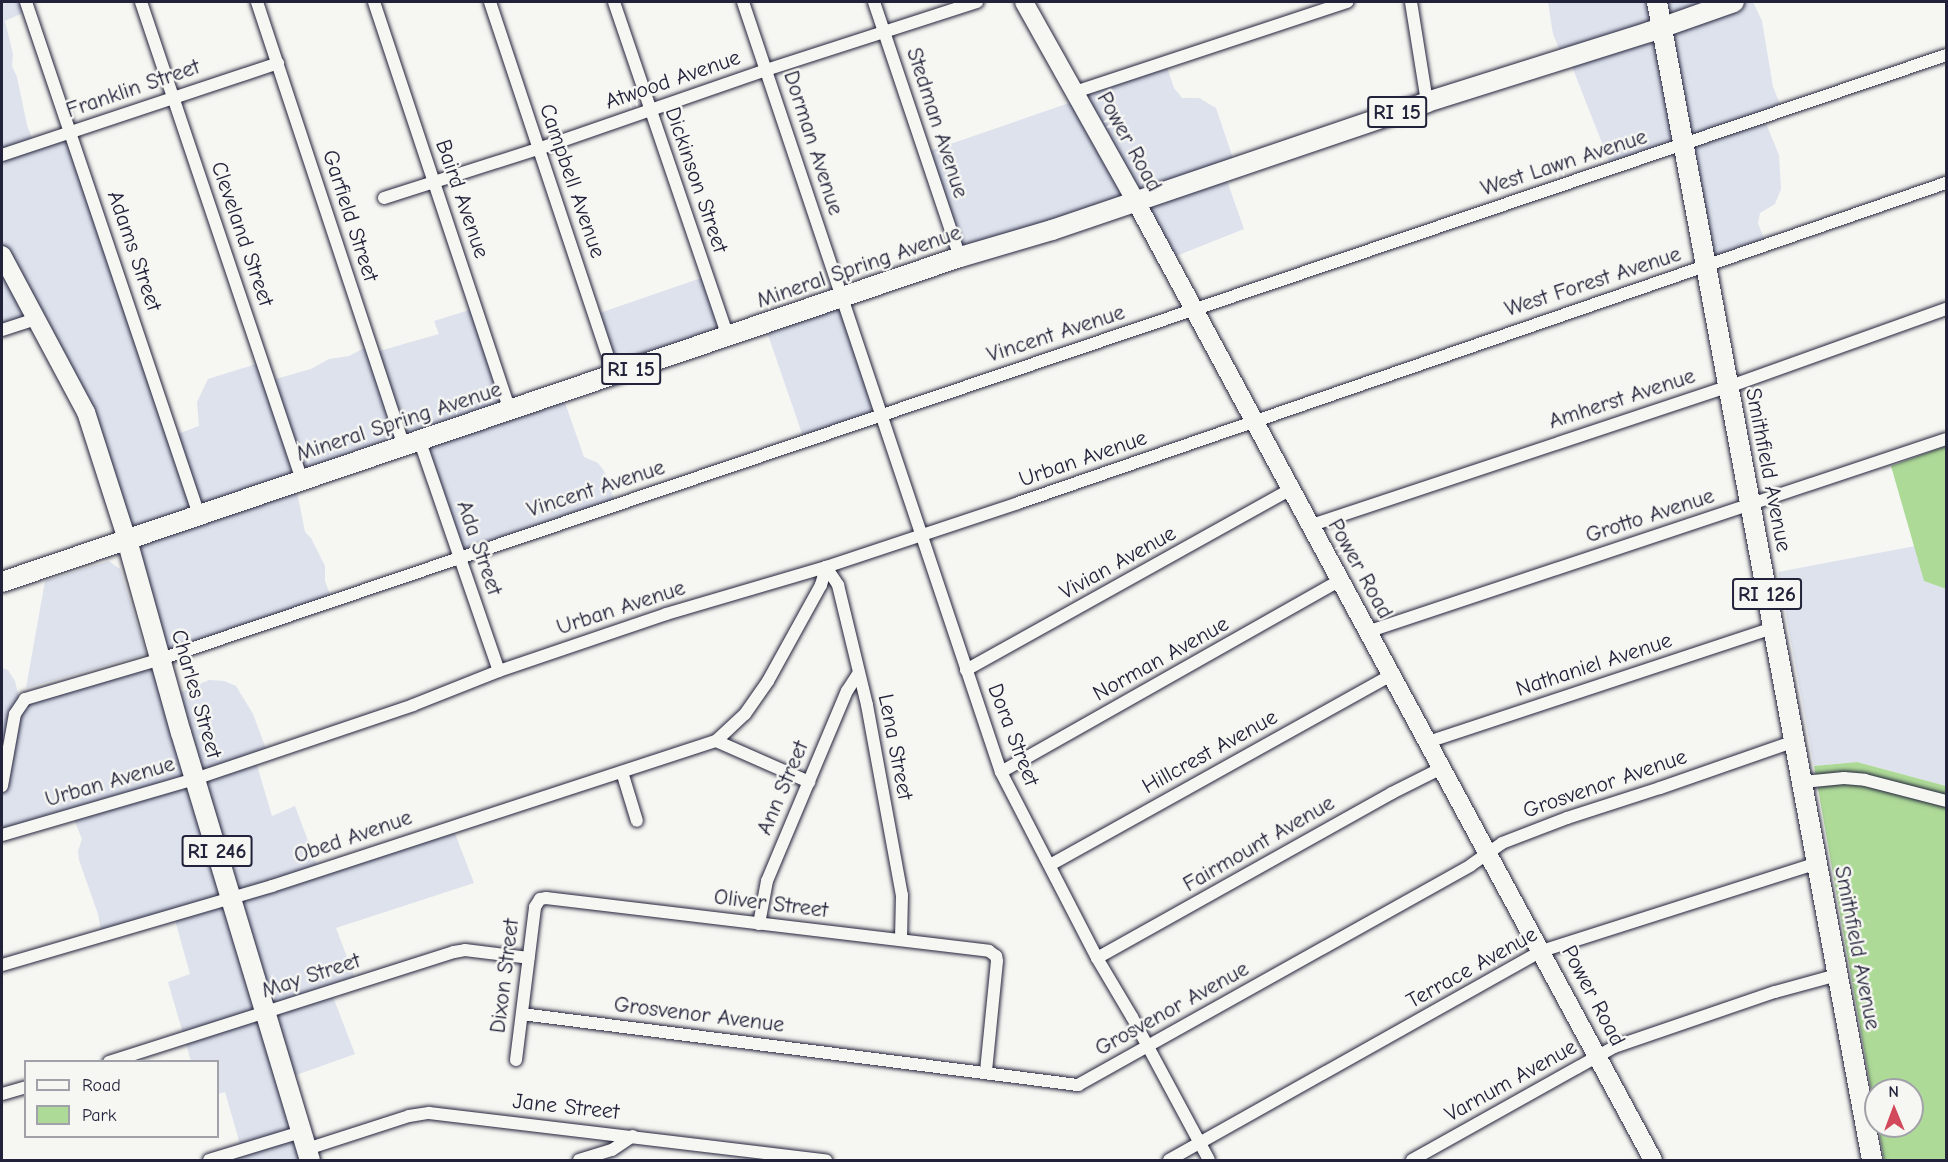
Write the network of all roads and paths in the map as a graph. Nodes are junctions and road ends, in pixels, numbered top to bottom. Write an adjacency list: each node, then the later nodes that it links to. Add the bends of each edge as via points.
1 (26, 2): 24 (street, Adams Street)
2 (141, 2): 21 (street, Cleveland Street)
3 (257, 2): 18 (street, Garfield Street)
4 (374, 2): 28 (street, Baird Avenue)
5 (490, 2): 26 (street, Campbell Avenue)
6 (614, 2): 23 (street, Dickinson Street)
7 (743, 2): 19 (street, Dorman Avenue)
8 (874, 2): 16 (street, Stedman Avenue)
9 (977, 2): 16 (street, Atwood Avenue)
10 (1024, 2): 20 (main road, Power Road)
11 (1347, 2): 20 (street)
12 (1411, 2): 22 (street)
13 (1657, 2): 15 (main road, Smithfield Avenue / RI 126)
14 (1734, 2): 15 (main road, Mineral Spring Avenue / RI 15)
15 (1662, 28): 22 (main road, Mineral Spring Avenue / RI 15); 25 (main road, Smithfield Avenue / RI 126)
16 (885, 32): 19 (street, Atwood Avenue); 33 (street, Stedman Avenue)
17 (1947, 55): 25 (street, West Lawn Avenue)
18 (278, 63): 21 (street, Franklin Street); 47 (street, Garfield Street)
19 (766, 70): 23 (street, Atwood Avenue); 35 (street, Dorman Avenue)
20 (1075, 92): 31 (main road, Power Road)
21 (174, 96): 24 (street, Franklin Street); 48 (street, Cleveland Street)
22 (1427, 102): 31 (main road, Mineral Spring Avenue / RI 15)
23 (650, 110): 26 (street, Atwood Avenue); 40 (street, Dickinson Street)
24 (71, 132): 27 (street, Franklin Street); 51 (street, Adams Street)
25 (1684, 146): 34 (main road, Smithfield Avenue / RI 126); 37 (street, West Lawn Avenue)
26 (538, 149): 28 (street, Atwood Avenue); 41 (street, Campbell Avenue)
27 (2, 155)
28 (434, 182): 30 (street, Atwood Avenue); 43 (street, Baird Avenue)
29 (1947, 183): 34 (street, West Forest Avenue)
30 (384, 198)
31 (1135, 201): 33 (main road, Mineral Spring Avenue / RI 15); 37 (main road, Power Road)
32 (2, 255): 38 (main road, Charles Street / RI 246)
33 (960, 257): 35 (main road, Mineral Spring Avenue / RI 15)
34 (1705, 267): 42 (main road, Smithfield Avenue / RI 126); 45 (street, West Forest Avenue)
35 (842, 298): 40 (main road, Mineral Spring Avenue / RI 15); 44 (street, Dora Street)
36 (1947, 309): 42 (street, Amherst Avenue)
37 (1194, 310): 44 (street, Vincent Avenue); 45 (main road, Power Road)
38 (38, 318): 39 (street); 54 (main road, Charles Street / RI 246, via 86,412)
39 (2, 330)
40 (728, 337): 41 (main road, Mineral Spring Avenue / RI 15)
41 (614, 375): 43 (main road, Mineral Spring Avenue / RI 15)
42 (1728, 387): 50 (main road, Smithfield Avenue / RI 126); 52 (street, Amherst Avenue)
43 (510, 411): 47 (main road, Mineral Spring Avenue / RI 15)
44 (880, 416): 53 (street, Dora Street); 55 (street, Vincent Avenue)
45 (1253, 421): 49 (main road, Power Road); 53 (street, Urban Avenue)
46 (1947, 440): 50 (street, Grotto Avenue)
47 (411, 442): 48 (main road, Mineral Spring Avenue / RI 15); 55 (street, Ada Street)
48 (302, 480): 51 (main road, Mineral Spring Avenue / RI 15)
49 (1289, 490): 52 (main road, Power Road); 62 (street, Vivian Avenue)
50 (1750, 505): 59 (main road, Smithfield Avenue / RI 126); 60 (street, Grotto Avenue)
51 (199, 514): 54 (main road, Mineral Spring Avenue / RI 15)
52 (1309, 526): 57 (main road, Power Road)
53 (921, 534): 56 (street, Urban Avenue); 62 (street, Dora Street)
54 (127, 540): 58 (main road, Mineral Spring Avenue / RI 15); 61 (main road, Charles Street / RI 246)
55 (460, 557): 61 (street, Vincent Avenue); 63 (street, Ada Street)
56 (826, 567): 63 (street, Urban Avenue, via 666,614); 64 (street, Lena Street, via 838,585); 66 (street, Obed Avenue, via 821,585 768,681 745,714)
57 (1339, 581): 60 (main road, Power Road); 70 (street, Norman Avenue)
58 (2, 582)
59 (1773, 628): 67 (main road, Smithfield Avenue / RI 126); 68 (street, Nathaniel Avenue)
60 (1367, 632): 65 (main road, Power Road)
61 (161, 659): 72 (main road, Charles Street / RI 246); 75 (street, Vincent Avenue, via 25,699 16,711)
62 (966, 670): 70 (street, Dora Street)
63 (499, 671): 72 (street, Urban Avenue, via 413,705)
64 (858, 674): 73 (street, Ann Street); 85 (street, Lena Street, via 902,895)
65 (1390, 676): 68 (main road, Power Road); 81 (street, Hillcrest Avenue)
66 (716, 741): 71 (street, Obed Avenue); 73 (street)
67 (1795, 741): 74 (main road, Smithfield Avenue / RI 126); 79 (street, Grosvenor Avenue, via 1539,828)
68 (1428, 742): 69 (main road, Power Road)
69 (1442, 768): 79 (main road, Power Road); 88 (street, Fairmount Avenue)
70 (1001, 771): 81 (street, Dora Street)
71 (622, 772): 77 (street); 82 (street, Obed Avenue)
72 (195, 779): 78 (street, Urban Avenue); 82 (main road, Charles Street / RI 246)
73 (809, 782): 84 (street, Ann Street, via 767,881)
74 (1803, 782): 76 (street, via 1864,780); 80 (main road, Smithfield Avenue / RI 126)
75 (2, 786)
76 (1947, 801)
77 (637, 821)
78 (2, 835)
79 (1486, 854): 86 (main road, Power Road); 93 (street, Grosvenor Avenue)
80 (1817, 863): 86 (street, Terrace Avenue); 90 (main road, Smithfield Avenue / RI 126)
81 (1050, 865): 88 (street, Dora Street)
82 (231, 898): 89 (street, Obed Avenue); 91 (main road, Charles Street / RI 246)
83 (540, 899): 84 (street, Oliver Street, via 666,910); 87 (street, Dixon Street, via 535,907)
84 (759, 924): 85 (street, Oliver Street)
85 (901, 940): 97 (street, Oliver Street, via 989,951 996,956)
86 (1542, 951): 94 (main road, Power Road); 101 (street, Terrace Avenue)
87 (529, 958): 91 (street, May Street, via 454,952); 92 (street, Dixon Street)
88 (1097, 958): 93 (street, Dora Street)
89 (2, 965)
90 (1838, 975): 94 (street, Varnum Avenue, via 1633,1039); 110 (main road, Smithfield Avenue / RI 126)
91 (266, 1013): 95 (street, May Street); 102 (main road, Charles Street / RI 246)
92 (522, 1014): 96 (street, Dixon Street); 97 (street, Grosvenor Avenue)
93 (1147, 1046): 97 (street, Grosvenor Avenue, via 1078,1085); 101 (street, Dora Street)
94 (1598, 1056): 108 (street, Varnum Avenue); 109 (main road, Power Road)
95 (115, 1060)
96 (516, 1060)
97 (986, 1071)
98 (24, 1088): 99 (street)
99 (2, 1094)
100 (633, 1136): 102 (street, Jane Street, via 429,1113); 104 (street, via 612,1150); 105 (street, Jane Street)
101 (1199, 1143): 106 (street, Terrace Avenue); 107 (street, Dora Street)
102 (306, 1147): 103 (street, Jane Street)
103 (209, 1161)
104 (579, 1161)
105 (826, 1161)
106 (1169, 1161)
107 (1209, 1161)
108 (1413, 1161)
109 (1653, 1161)
110 (1872, 1161)

